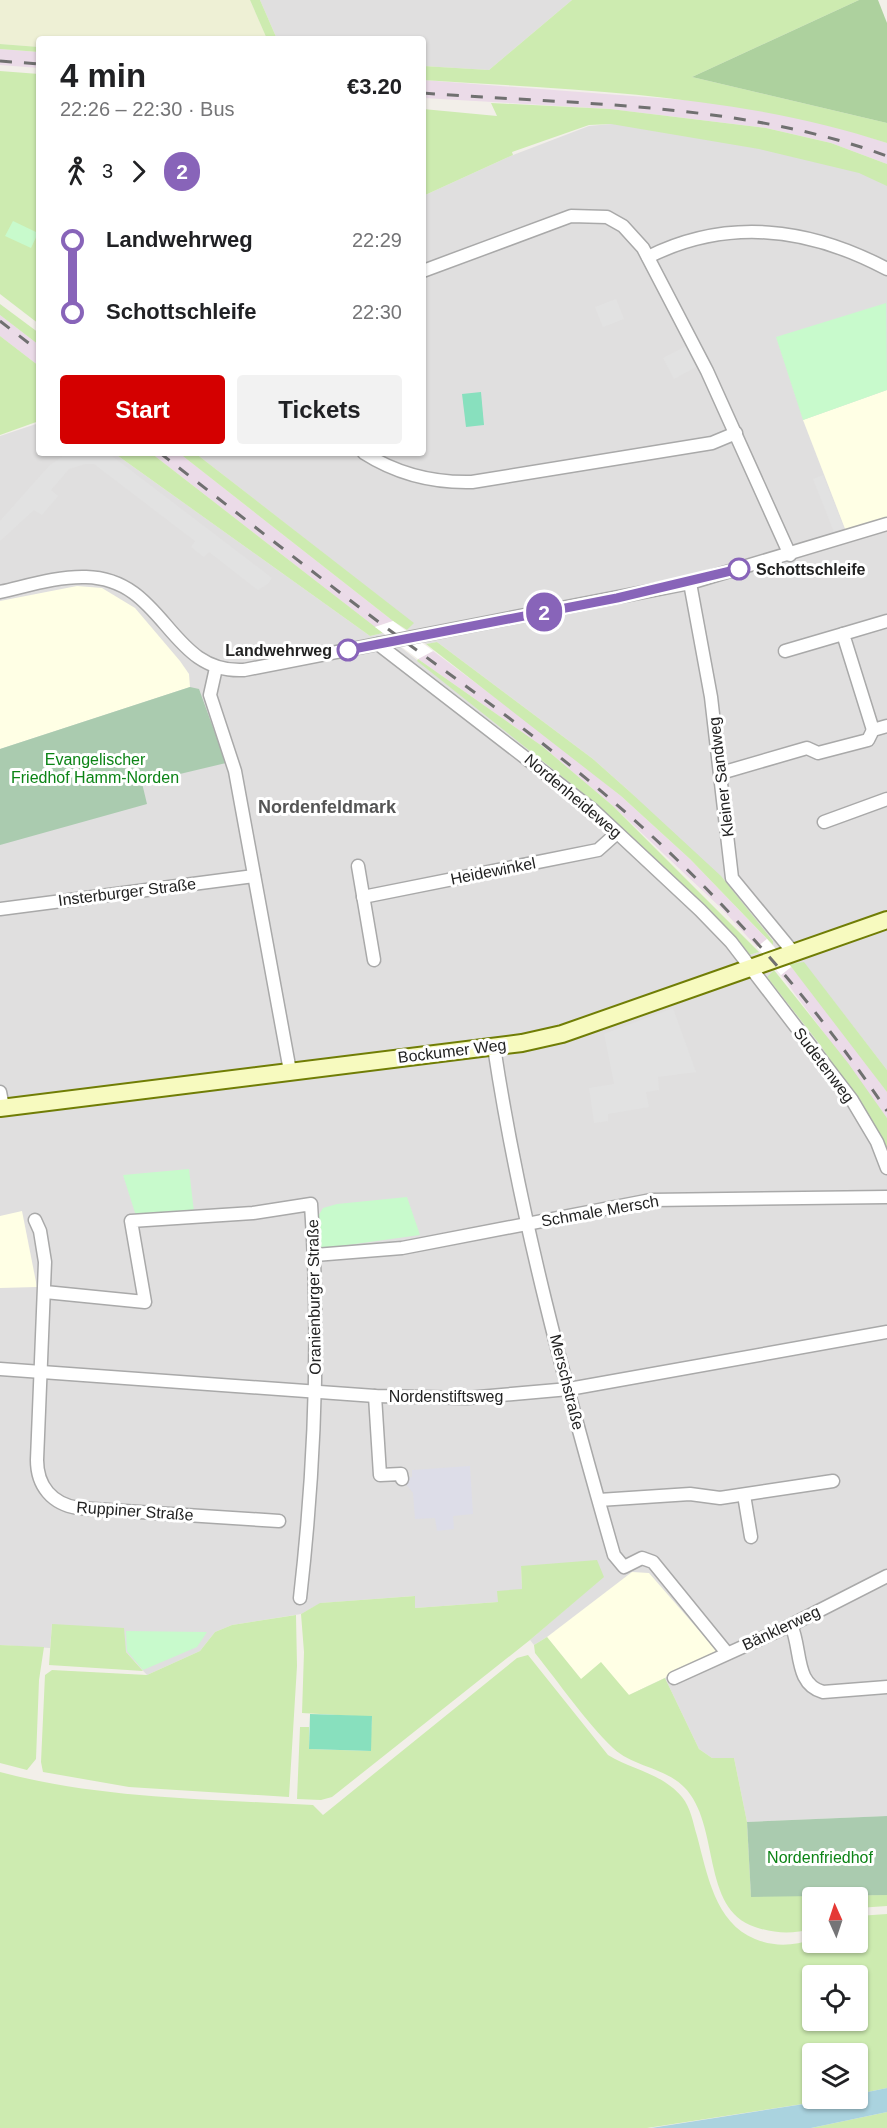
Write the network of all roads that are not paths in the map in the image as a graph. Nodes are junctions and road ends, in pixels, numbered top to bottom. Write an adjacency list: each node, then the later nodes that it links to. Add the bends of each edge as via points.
1 (648, 257): 2 (street, via 687,240 760,232 818,241); 3 (street, via 633,236 615,221 582,215 551,222); 4 (street)
2 (887, 269)
3 (426, 270)
4 (736, 433): 5 (street, via 712,443 472,482 408,475); 7 (street)
5 (369, 456)
6 (887, 524): 7 (street)
7 (790, 555): 8 (street)
8 (690, 583): 12 (street); 17 (street, Kleiner Sandweg)
9 (0, 592): 14 (street, via 75,577 118,584 148,604 191,654)
10 (887, 621): 11 (street)
11 (843, 634): 13 (street); 16 (street)
12 (378, 644): 14 (street, via 252,669); 20 (street, Nordenheideweg, via 553,777)
13 (785, 651)
14 (216, 668): 22 (street, via 210,695 235,771)
15 (887, 726): 16 (street)
16 (873, 730): 17 (street, via 868,740 818,753 807,748)
17 (721, 773): 26 (street, Kleiner Sandweg, via 732,878)
18 (887, 799): 19 (street)
19 (824, 822)
20 (617, 833): 23 (street, Heidewinkel, via 598,850); 28 (street, Nordenheideweg, via 700,910)
21 (357, 866): 23 (street)
22 (254, 876): 24 (street, Insterburger Straße); 30 (street)
23 (363, 897): 27 (street)
24 (0, 909)
25 (887, 920): 26 (main road, Bockumer Weg)
26 (793, 952): 28 (main road, Bockumer Weg)
27 (374, 960)
28 (750, 968): 29 (main road, Bockumer Weg, via 562,1034); 32 (street, Sudetenweg, via 852,1100 877,1142)
29 (494, 1047): 30 (main road, Bockumer Weg); 35 (street, Merschstraße)
30 (290, 1071): 31 (main road, Bockumer Weg)
31 (1, 1102)
32 (887, 1168)
33 (887, 1197): 35 (street, Schmale Mersch, via 651,1200)
34 (35, 1220): 37 (street, Ruppiner Straße, via 44,1247)
35 (528, 1224): 36 (street, Schmale Mersch, via 402,1248); 41 (street, Merschstraße)
36 (315, 1255): 37 (street, Oranienburger Straße, via 311,1204 253,1213 131,1221 145,1302); 42 (street, Oranienburger Straße)
37 (45, 1292): 40 (street, Ruppiner Straße)
38 (887, 1332): 41 (street, Nordenstiftsweg)
39 (0, 1369): 40 (street, Nordenstiftsweg)
40 (41, 1372): 42 (street, Nordenstiftsweg); 48 (street, Ruppiner Straße, via 37,1471 44,1488 55,1499 78,1508)
41 (569, 1389): 43 (street, Nordenstiftsweg, via 467,1398); 47 (street, Merschstraße)
42 (316, 1391): 43 (street, Nordenstiftsweg); 51 (street)
43 (375, 1396): 44 (street, via 380,1475 401,1474)
44 (402, 1479)
45 (833, 1481): 46 (street)
46 (744, 1495): 47 (street); 49 (street)
47 (599, 1500): 53 (street, Merschstraße, via 614,1555 624,1566 642,1558 653,1562)
48 (279, 1521)
49 (751, 1538)
50 (887, 1576): 52 (street, Bänklerweg)
51 (300, 1598)
52 (791, 1625): 53 (street, Bänklerweg); 55 (street, via 804,1677 811,1688 823,1692)
53 (727, 1653): 54 (street, Bänklerweg)
54 (674, 1678)
55 (887, 1687)

